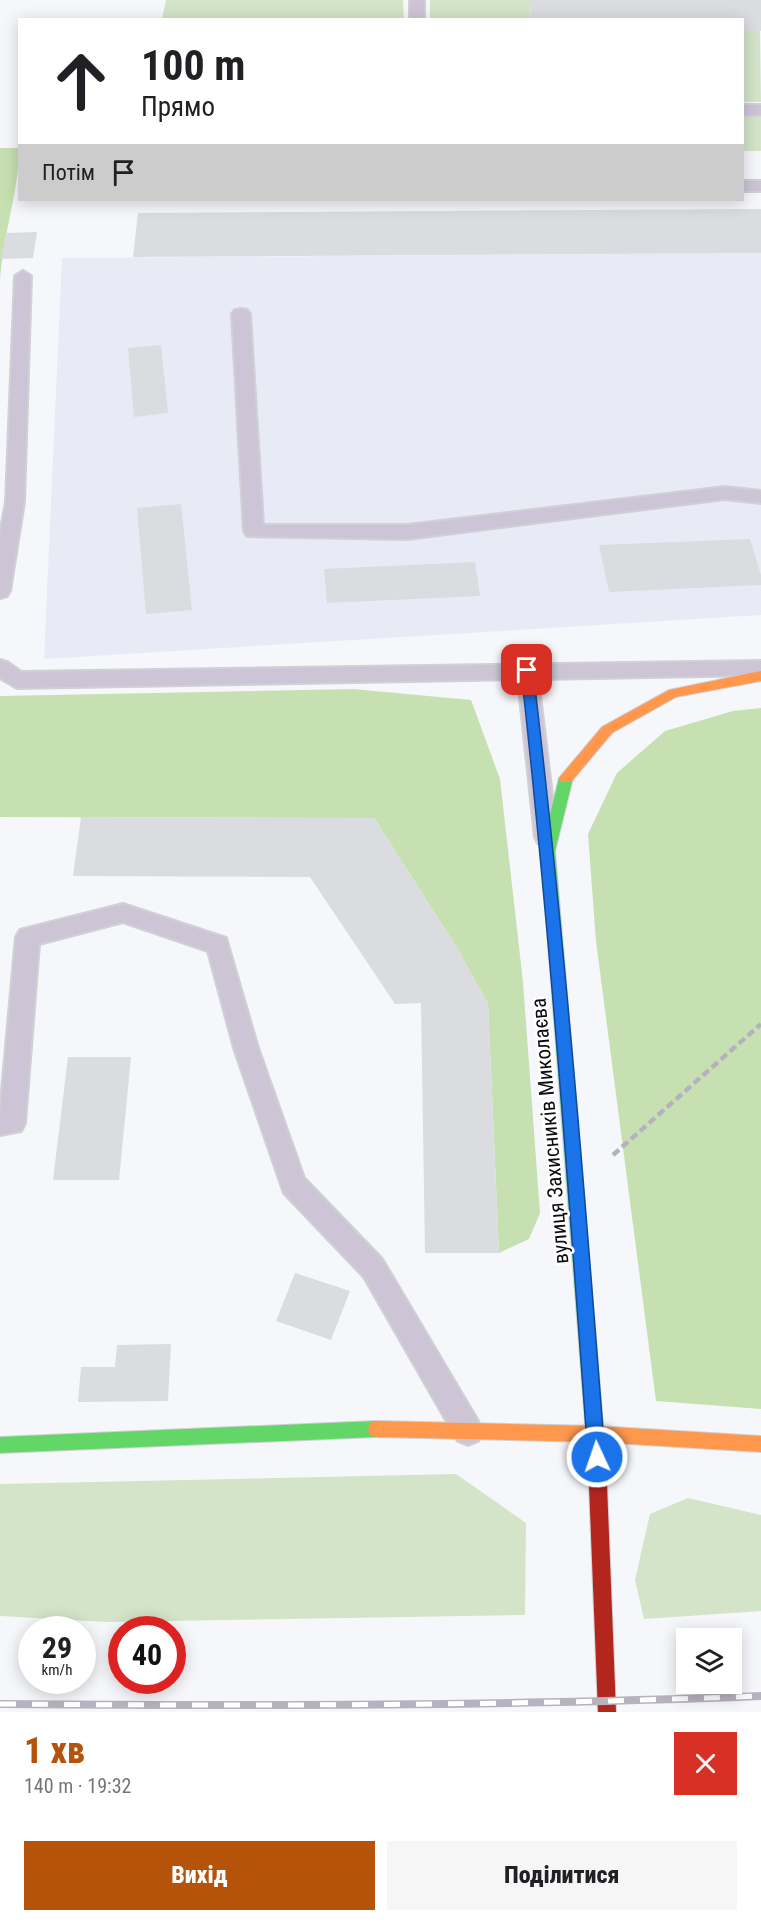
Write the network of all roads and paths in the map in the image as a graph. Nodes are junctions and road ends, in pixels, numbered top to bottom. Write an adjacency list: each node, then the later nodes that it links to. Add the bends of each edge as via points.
1 (417, 0): 2 (lane)
2 (417, 18)
3 (744, 110): 4 (lane)
4 (761, 110)
5 (744, 186): 6 (lane)
6 (761, 186)
7 (22, 276): 10 (lane, via 15,502)
8 (241, 314): 9 (lane, via 254,531 407,531 725,493)
9 (761, 497)
10 (0, 591)
11 (0, 667): 13 (lane, via 17,680)
12 (761, 668): 13 (lane)
13 (527, 670): 15 (lane)
14 (761, 676): 15 (street, вулиця Захисників Миколаєва, via 673,693 608,730 567,776)
15 (548, 851): 18 (street, вулиця Захисників Миколаєва)
16 (761, 1024): 18 (path)
17 (0, 1124): 19 (lane, via 12,1123 28,937 123,913 218,945 246,1048 292,1185 373,1268)
18 (577, 1187): 20 (street, вулиця Захисників Миколаєва)
19 (468, 1431): 20 (street); 22 (street, via 351,1428)
20 (596, 1434): 21 (street); 23 (street, вулиця Захисників Миколаєва)
21 (761, 1444)
22 (0, 1445)
23 (607, 1712)

